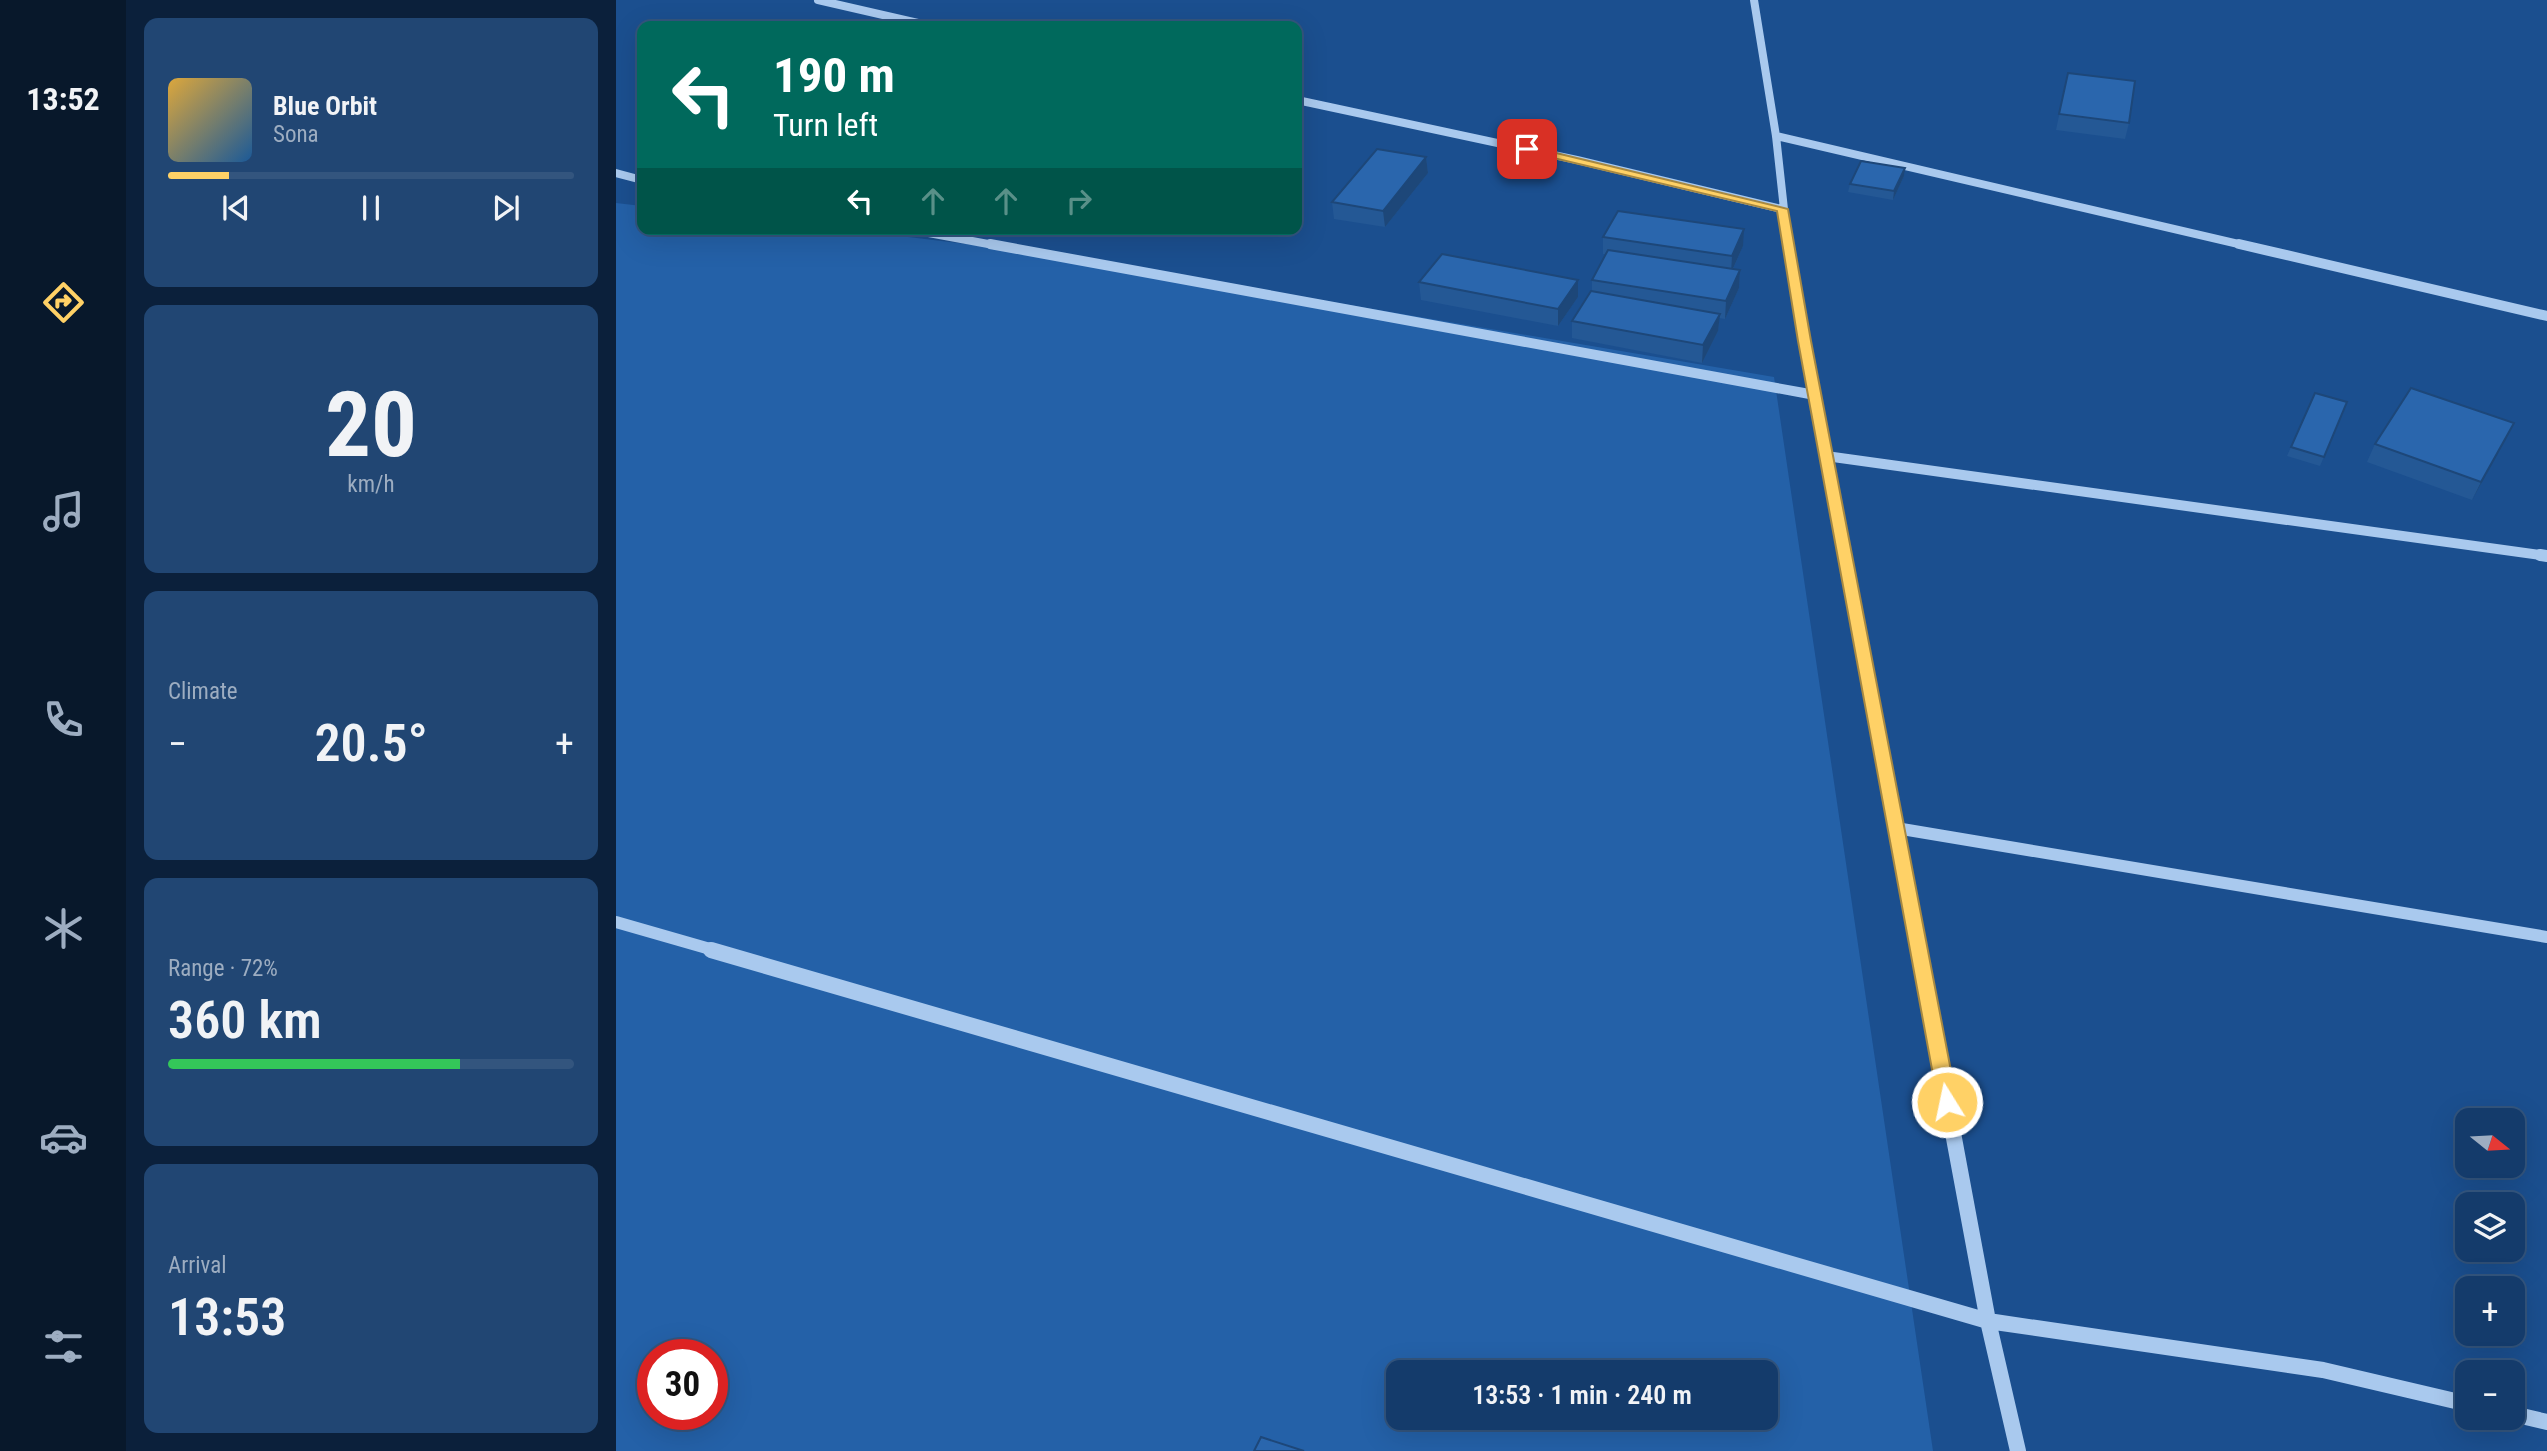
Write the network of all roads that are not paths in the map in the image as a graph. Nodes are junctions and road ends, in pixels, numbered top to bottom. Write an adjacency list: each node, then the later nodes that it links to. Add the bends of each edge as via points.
1 (818, 0): 3 (street)
2 (1755, 0): 5 (street)
3 (909, 21)
4 (1302, 101): 8 (street)
5 (1776, 136): 8 (street); 10 (street)
6 (616, 173): 7 (street)
7 (637, 179)
8 (1782, 209): 11 (street)
9 (939, 235): 11 (street)
10 (2547, 316)
11 (1815, 395): 12 (street)
12 (1826, 456): 13 (street); 14 (street)
13 (2547, 556)
14 (1896, 828): 16 (street); 17 (street)
15 (616, 922): 17 (street)
16 (2547, 937)
17 (1988, 1321): 18 (street, via 2323,1370); 21 (street)
18 (2455, 1401)
19 (2525, 1417): 20 (street)
20 (2547, 1422)
21 (2018, 1451)

